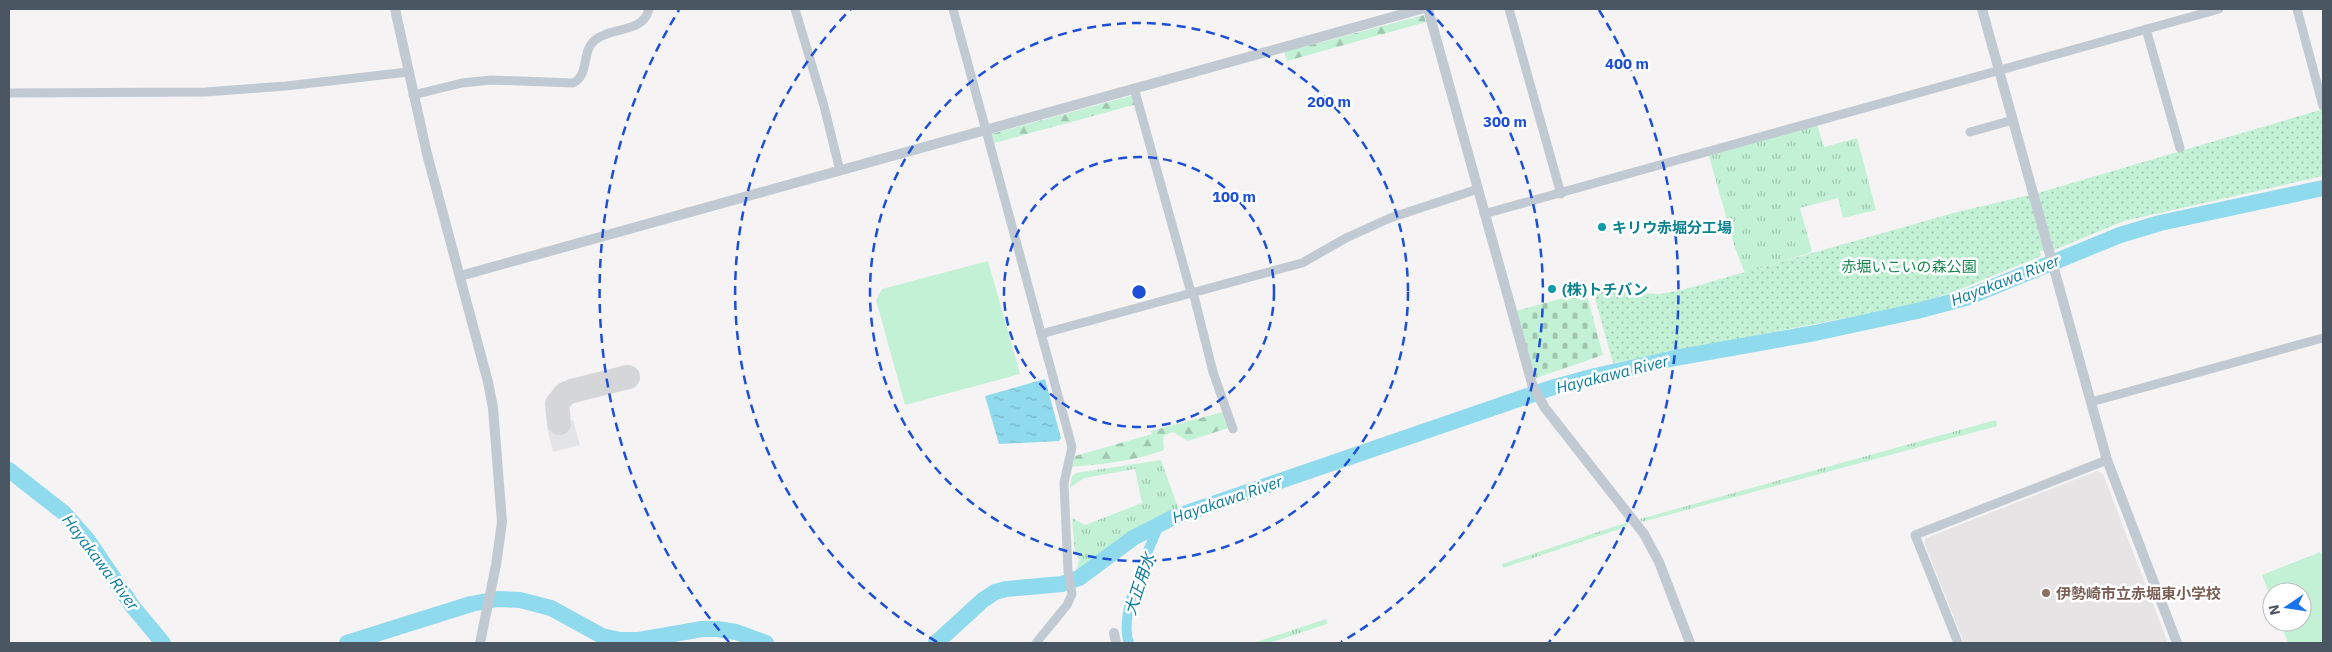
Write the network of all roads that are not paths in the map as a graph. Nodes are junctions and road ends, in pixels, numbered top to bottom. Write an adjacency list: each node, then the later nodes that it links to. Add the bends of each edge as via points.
1 (395, 9): 13 (street)
2 (649, 9): 16 (street, via 646,18 638,25 593,41 583,72 573,83 490,80)
3 (795, 9): 22 (street)
4 (953, 9): 19 (street)
5 (1421, 9): 14 (street)
6 (1428, 9): 23 (street)
7 (1509, 9): 24 (street)
8 (1982, 9): 12 (street)
9 (2219, 9): 11 (street)
10 (2296, 9): 17 (street)
11 (2146, 29): 12 (street); 21 (street)
12 (1999, 70): 18 (street); 24 (street)
13 (408, 72): 15 (street, via 205,92); 16 (street)
14 (1134, 88): 19 (street); 27 (street)
15 (9, 93)
16 (412, 95): 26 (street)
17 (2323, 106)
18 (2013, 120): 20 (street); 30 (street)
19 (986, 130): 22 (street); 28 (street)
20 (1970, 132)
21 (2180, 148)
22 (840, 171): 26 (street)
23 (1478, 189): 25 (street); 27 (street, via 1390,218 1302,263)
24 (1561, 194): 25 (street)
25 (1484, 214): 35 (street, via 1533,386 1544,405 1644,534 1659,562)
26 (460, 276): 33 (street, via 494,408 502,522)
27 (1192, 292): 28 (street); 31 (street, via 1213,372)
28 (1041, 334): 34 (street, via 1072,447 1064,483 1072,594)
29 (2323, 338): 30 (street)
30 (2091, 402): 32 (street)
31 (1233, 429)
32 (2107, 460): 36 (street, via 1914,535); 37 (street)
33 (480, 643)
34 (1036, 643)
35 (1690, 643)
36 (1958, 643)
37 (2177, 643)

